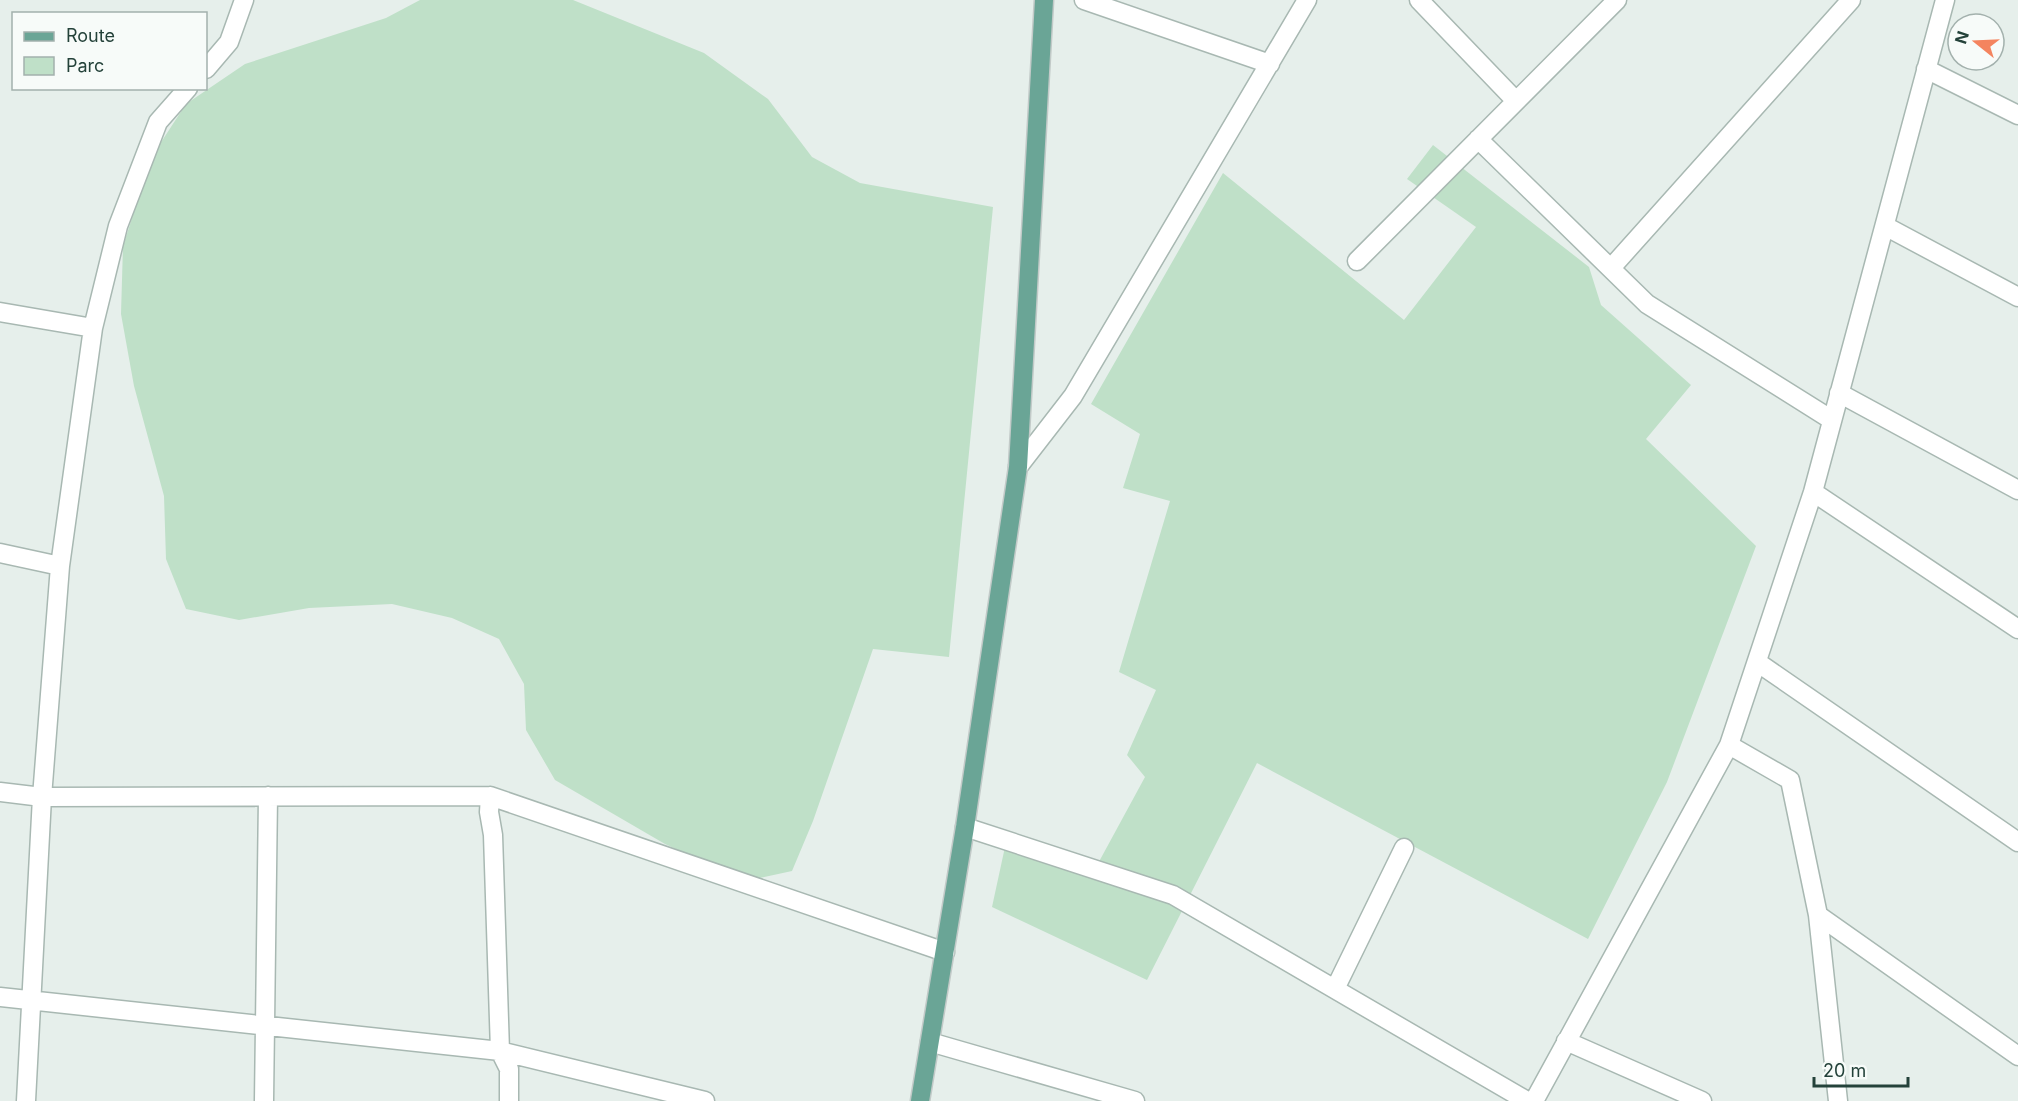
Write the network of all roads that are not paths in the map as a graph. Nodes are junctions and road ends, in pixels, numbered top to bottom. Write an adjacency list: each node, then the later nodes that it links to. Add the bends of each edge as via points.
1 (244, 0): 10 (street, via 229,42)
2 (1044, 0): 24 (main road)
3 (1084, 0): 9 (street)
4 (1307, 0): 9 (street)
5 (1419, 0): 13 (street)
6 (1617, 0): 13 (street)
7 (1851, 0): 18 (street)
8 (1945, 0): 11 (street)
9 (1270, 64): 24 (street, via 1073,396)
10 (207, 68)
11 (1926, 69): 14 (street); 16 (street)
12 (186, 90): 21 (street, via 158,122 118,226)
13 (1516, 101): 15 (street)
14 (2018, 115)
15 (1478, 139): 17 (street); 18 (street)
16 (1884, 226): 19 (street); 22 (street)
17 (1357, 261)
18 (1611, 268): 23 (street, via 1647,304)
19 (2018, 297)
20 (0, 312): 21 (street)
21 (93, 328): 28 (street)
22 (1839, 393): 23 (street); 25 (street)
23 (1832, 420): 26 (street)
24 (1018, 467): 36 (main road)
25 (2018, 490)
26 (1814, 492): 29 (street); 30 (street)
27 (0, 553): 28 (street)
28 (60, 566): 35 (street)
29 (2018, 629)
30 (1757, 662): 31 (street); 37 (street)
31 (1729, 745): 39 (street, via 1790,780); 45 (street)
32 (0, 792): 35 (street)
33 (268, 796): 34 (street); 35 (street); 44 (street)
34 (490, 796): 40 (street); 47 (street)
35 (42, 797): 43 (street)
36 (965, 827): 40 (main road); 41 (street, via 1173,895)
37 (2018, 842)
38 (1404, 848): 41 (street)
39 (1818, 915): 48 (street); 58 (street)
40 (945, 952): 46 (main road)
41 (1335, 989): 55 (street)
42 (0, 997): 43 (street)
43 (33, 1000): 44 (street); 49 (street)
44 (265, 1025): 47 (street); 50 (street)
45 (1566, 1041): 56 (street); 57 (street)
46 (930, 1042): 53 (main road); 54 (street)
47 (500, 1051): 51 (street, via 508,1069); 52 (street)
48 (2018, 1056)
49 (26, 1101)
50 (264, 1101)
51 (509, 1101)
52 (705, 1101)
53 (920, 1101)
54 (1135, 1101)
55 (1527, 1101)
56 (1534, 1101)
57 (1702, 1101)
58 (1838, 1101)

